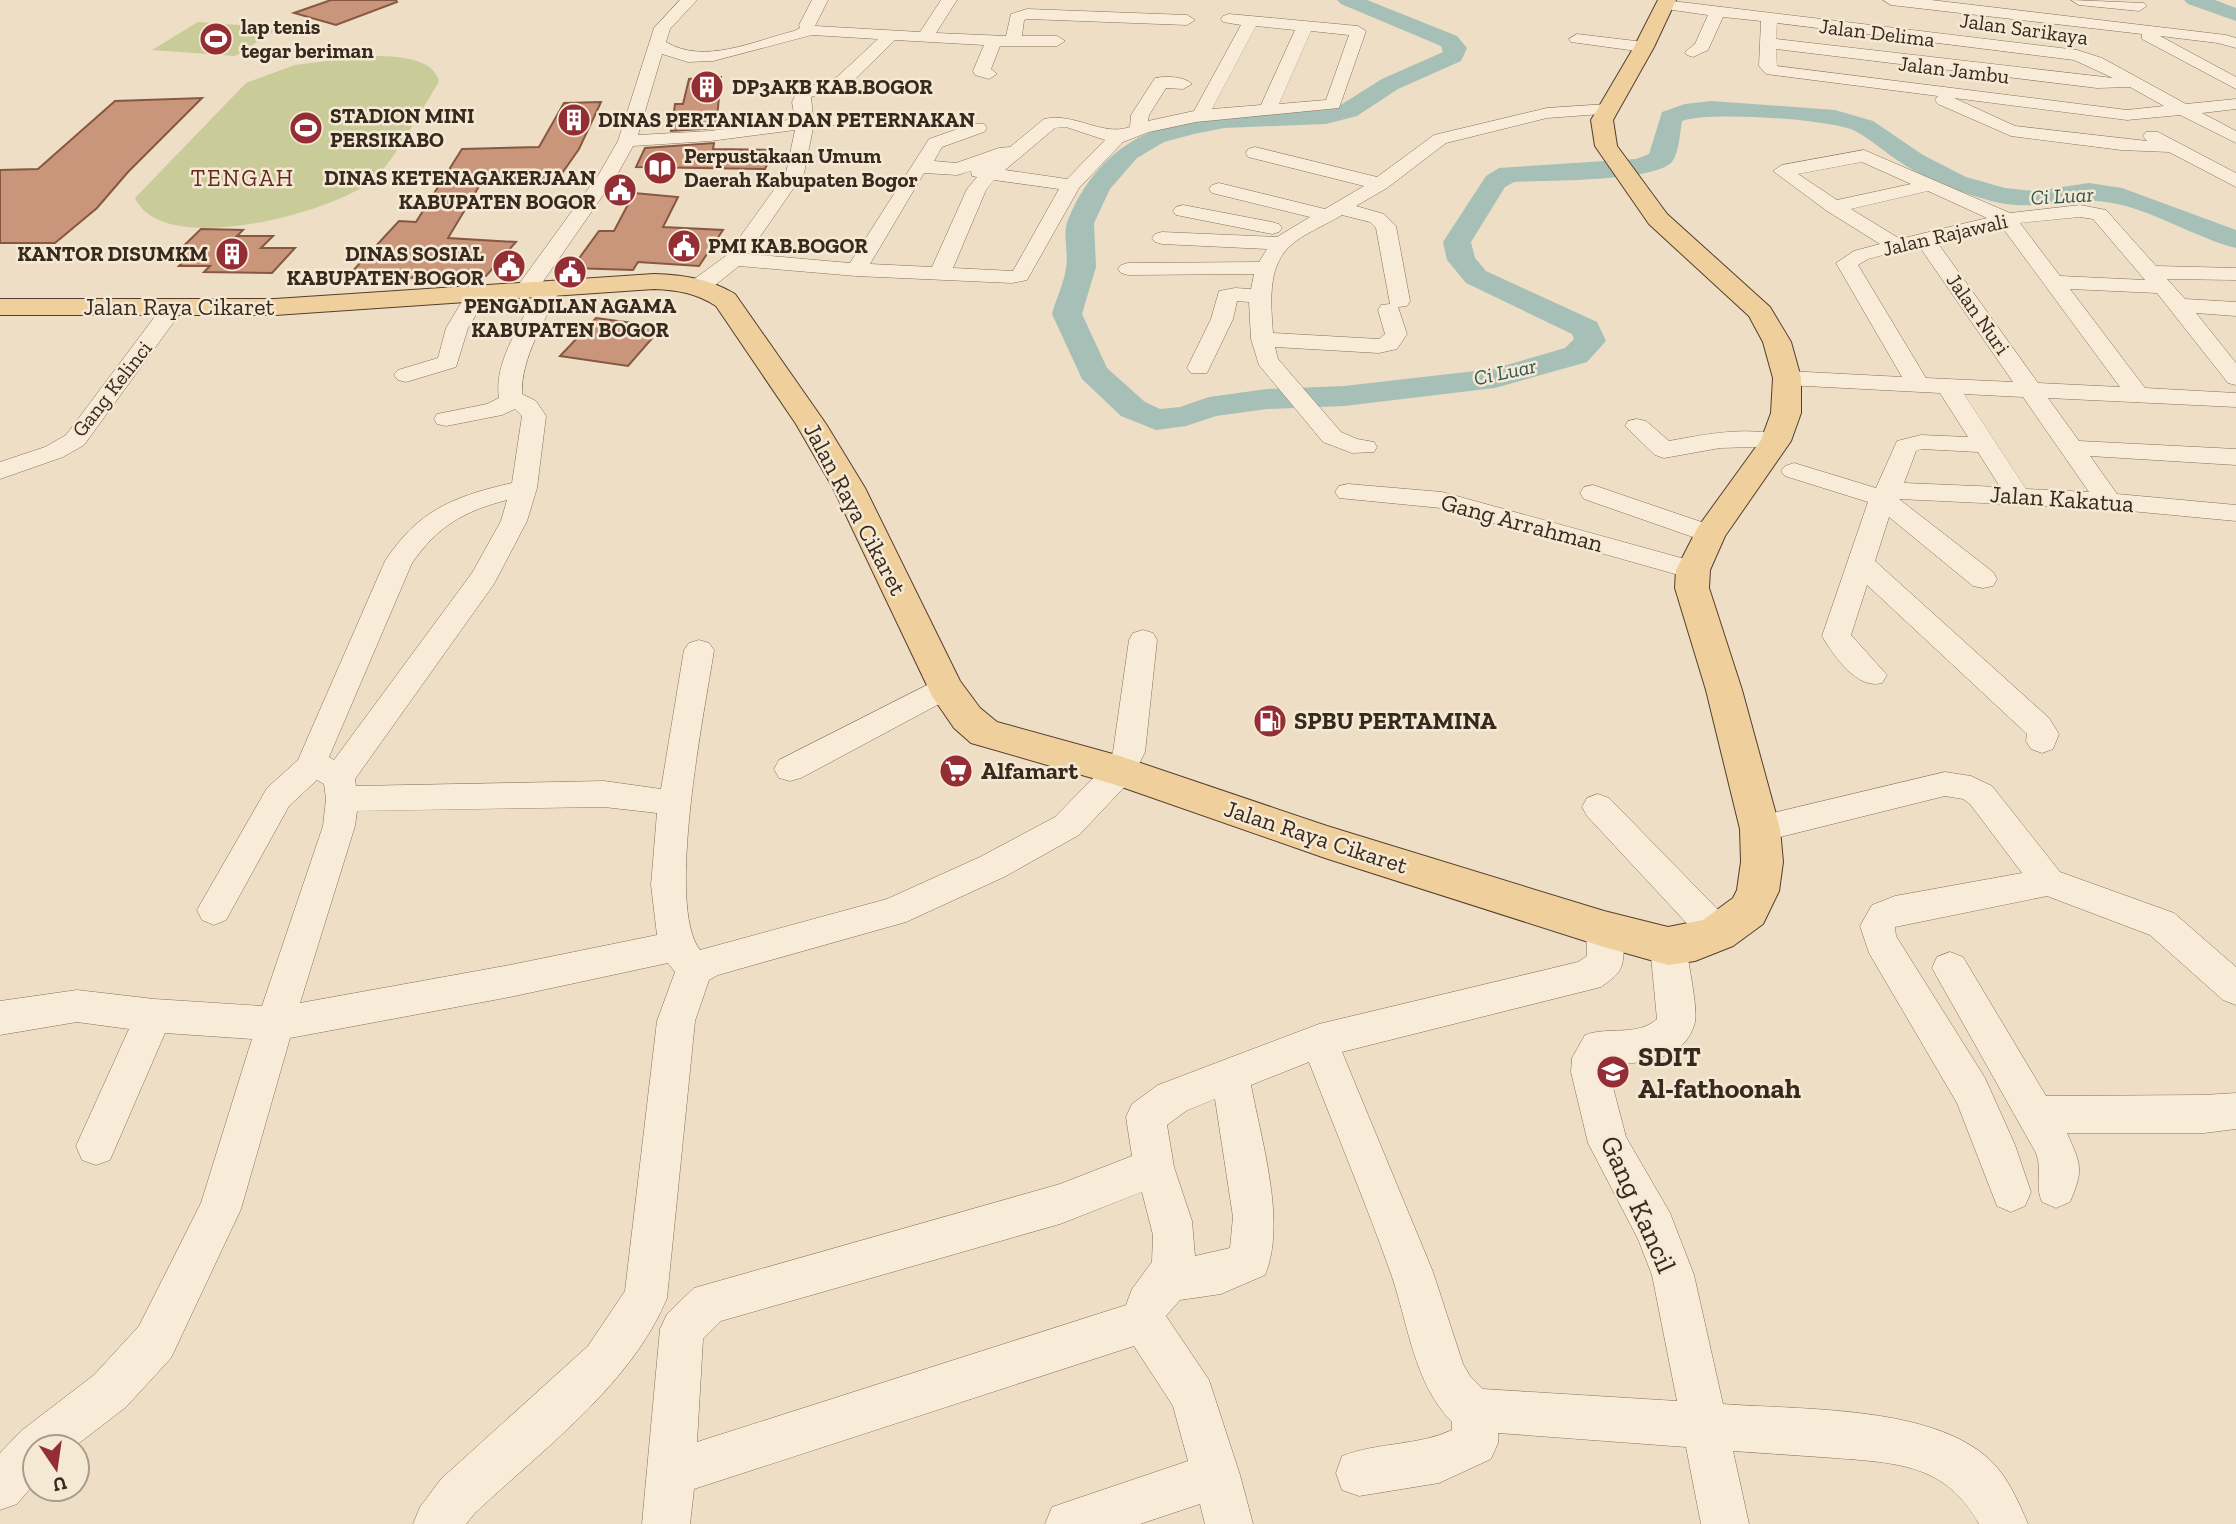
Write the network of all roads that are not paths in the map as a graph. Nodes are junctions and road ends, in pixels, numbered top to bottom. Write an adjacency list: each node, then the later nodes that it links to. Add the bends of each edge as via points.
1 (689, 0): 27 (street, via 662,28)
2 (820, 0): 19 (street, via 807,25)
3 (949, 0): 21 (street)
4 (1891, 0): 11 (street)
5 (2022, 0): 11 (street)
6 (2077, 0): 8 (street)
7 (1667, 2): 9 (street, Jalan Sarikaya); 13 (street, Jalan Sarikaya); 28 (main road)
8 (2139, 6)
9 (1717, 12): 12 (street, Jalan Sarikaya); 30 (street, via 1702,47)
10 (1057, 15): 15 (street); 24 (street, via 1020,15); 24 (street, via 1055,46)
11 (2037, 17): 18 (street); 29 (street)
12 (1769, 18): 13 (street, Jalan Sarikaya); 25 (street, Jalan Jambu)
13 (1835, 18): 29 (street, Jalan Sarikaya)
14 (1229, 19): 16 (street)
15 (1186, 20)
16 (1251, 21): 17 (street); 40 (street)
17 (1305, 26): 38 (street); 38 (street, via 1358,32 1334,104)
18 (2135, 28): 26 (street); 34 (street)
19 (809, 30): 20 (street); 27 (street, via 797,38 747,51 678,55)
20 (890, 36): 21 (street); 43 (street, via 843,81 804,93 800,102)
21 (925, 37): 23 (street)
22 (1577, 39): 28 (street)
23 (993, 41): 24 (street); 31 (street, via 981,71)
24 (1013, 41)
25 (1766, 43): 32 (street, Jalan Delima, via 2097,83); 35 (street, Jalan Jambu, via 1767,66 1772,70)
26 (2236, 43)
27 (659, 45): 49 (street)
28 (1644, 47): 37 (main road)
29 (2046, 48): 32 (street, Jalan Sarikaya, via 2086,58)
30 (1693, 52)
31 (989, 74)
32 (2141, 81): 39 (street, Jalan Sarikaya)
33 (1183, 84): 46 (street, via 1161,82 1140,115)
34 (2236, 84)
35 (1920, 89): 41 (street, Jalan Jambu); 51 (street, via 2005,130)
36 (2236, 104): 39 (street, Jalan Jambu)
37 (1608, 108): 57 (street, via 1547,113 1440,139); 90 (main road, via 1602,133 1620,168 1658,219 1761,313 1777,342)
38 (1268, 110): 40 (street)
39 (2200, 113): 41 (street, Jalan Jambu); 44 (street); 48 (street)
40 (1201, 114): 46 (street)
41 (2127, 115): 51 (street, via 2123,119)
42 (855, 117): 43 (street)
43 (805, 124): 49 (street); 69 (street, via 796,173)
44 (2236, 127)
45 (978, 128): 53 (street, via 935,143)
46 (1139, 128): 47 (street)
47 (1117, 138): 50 (street, via 1055,121); 58 (street)
48 (2236, 138)
49 (628, 141): 78 (street)
50 (1027, 145): 54 (street); 55 (street)
51 (2171, 147): 56 (street)
52 (1255, 153): 57 (street)
53 (922, 166): 54 (street); 71 (street)
54 (957, 169): 55 (street)
55 (989, 174): 58 (street); 73 (street, via 977,189)
56 (2236, 181)
57 (1380, 184): 63 (street)
58 (1071, 185): 73 (street, via 1020,276)
59 (1930, 185): 61 (street); 61 (street, via 1864,156 1782,171); 64 (street)
60 (1219, 189): 63 (street)
61 (1834, 207): 68 (street)
62 (1183, 211): 66 (street)
63 (1333, 211): 66 (street); 85 (street, via 1377,218 1386,226 1396,334 1389,344 1380,346)
64 (2007, 219): 67 (street, Jalan Rajawali); 75 (street, Jalan Rajawali, via 2082,209 2099,214); 76 (street)
65 (1162, 238): 66 (street)
66 (1289, 238): 70 (street)
67 (1925, 240): 68 (street, Jalan Rajawali); 93 (street, Jalan Nuri)
68 (1898, 246): 91 (street, Jalan Rajawali, via 1853,257 1846,263)
69 (734, 259): 71 (street); 77 (street)
70 (1266, 268): 72 (street); 80 (street)
71 (856, 270): 73 (street)
72 (1128, 270)
73 (940, 273)
74 (2236, 274): 75 (street)
75 (2156, 280): 76 (street); 81 (street, Jalan Rajawali)
76 (2055, 282): 95 (street)
77 (701, 285): 78 (main road, Jalan Raya Cikaret); 120 (main road, Jalan Raya Cikaret, via 726,300 811,424 849,488)
78 (537, 290): 79 (main road, Jalan Raya Cikaret); 96 (street, via 508,388)
79 (477, 295): 83 (main road, Jalan Raya Cikaret); 89 (street, via 457,328 448,362)
80 (1260, 297): 85 (street); 88 (street, via 1227,296 1222,319)
81 (2179, 305): 84 (street); 87 (street, Jalan Rajawali)
82 (0, 307): 83 (main road, Jalan Raya Cikaret)
83 (173, 308): 104 (street, Gang Kelinci, via 75,440)
84 (2236, 309)
85 (1262, 339): 101 (street, via 1267,360 1332,437)
86 (2236, 350): 87 (street)
87 (2207, 359): 94 (street, Jalan Rajawali)
88 (1199, 368)
89 (406, 375)
90 (1787, 377): 91 (street); 99 (main road, via 1786,413)
91 (1918, 384): 92 (street)
92 (1947, 385): 93 (street); 100 (street)
93 (2031, 389): 95 (street); 102 (street, Jalan Nuri)
94 (2233, 392): 95 (street)
95 (2138, 395)
96 (514, 400): 97 (street, via 495,410); 106 (street, via 528,406 534,416)
97 (446, 419)
98 (1637, 426): 99 (street, via 1664,450 1720,439)
99 (1776, 441): 113 (main road)
100 (1983, 444): 109 (street, via 1921,442 1906,446); 110 (street)
101 (1365, 447)
102 (2072, 448): 103 (street); 111 (street, Jalan Nuri)
103 (2236, 457)
104 (0, 471)
105 (1794, 471): 109 (street)
106 (524, 488): 124 (street, via 514,521 484,577); 124 (street, via 476,500 446,514 419,534 399,561 313,757)
107 (1348, 492): 115 (street, Gang Arrahman, via 1442,500)
108 (1592, 493): 113 (street)
109 (1885, 494): 110 (street, Jalan Kakatua); 114 (street); 116 (street)
110 (2018, 496): 111 (street, Jalan Kakatua)
111 (2109, 501): 112 (street, Jalan Kakatua)
112 (2236, 513)
113 (1710, 534): 115 (main road)
114 (1862, 565): 119 (street, via 1836,636); 121 (street, via 2038,726 2044,734)
115 (1693, 570): 127 (main road, via 1692,588)
116 (1983, 579)
117 (1143, 640): 123 (street, via 1132,738)
118 (699, 650): 125 (street)
119 (1872, 675)
120 (945, 687): 122 (street); 123 (main road, Jalan Raya Cikaret, via 984,733)
121 (2042, 741)
122 (790, 769)
123 (1120, 771): 130 (main road, Jalan Raya Cikaret, via 1325,842); 133 (street, via 1067,826 894,912 709,962)
124 (332, 780): 125 (street, via 604,794); 129 (street, via 278,797); 138 (street, via 339,826)
125 (675, 803): 133 (street, via 668,885)
126 (1598, 807): 131 (street)
127 (1760, 829): 128 (street, via 1945,784 1959,785 1981,795); 131 (main road, via 1758,891 1748,911)
128 (2048, 882): 135 (street, via 2162,923); 146 (street, via 1883,914 1876,931 1971,1091)
129 (214, 910)
130 (1604, 929): 132 (main road, Jalan Raya Cikaret); 139 (street, via 1605,963 1588,975)
131 (1718, 933): 132 (main road)
132 (1668, 946): 150 (street, Gang Kancil, via 1677,1020 1672,1031 1666,1039 1651,1044 1598,1047 1590,1072 1608,1143 1655,1227 1673,1275)
133 (685, 958): 138 (street, via 510,981); 157 (street, via 646,1298 604,1362 458,1496)
134 (1950, 968): 142 (street)
135 (2233, 981)
136 (155, 1016): 137 (street, via 77,1006); 138 (street); 143 (street)
137 (0, 1018)
138 (276, 1024): 151 (street, via 220,1209 155,1342 110,1391)
139 (1319, 1041): 140 (street); 149 (street, via 1412,1272 1444,1374 1454,1392)
140 (1230, 1076): 144 (street, via 1172,1098 1146,1116); 147 (street, via 1254,1217 1250,1260 1236,1270)
141 (2236, 1111): 142 (street)
142 (2038, 1115): 145 (street, via 2062,1166)
143 (96, 1146)
144 (1154, 1167): 147 (street, via 1175,1237); 153 (street, via 1060,1204 709,1303 682,1329)
145 (2056, 1188)
146 (2011, 1192)
147 (1168, 1279): 148 (street, via 1145,1304)
148 (1143, 1321): 153 (street); 155 (street, via 1193,1396)
149 (1475, 1412): 150 (street); 154 (street, via 1475,1443 1439,1460)
150 (1704, 1424): 161 (street, Gang Kancil); 162 (street, via 1896,1440 1936,1451 1976,1476)
151 (55, 1433)
152 (21, 1464): 156 (street)
153 (672, 1473): 158 (street)
154 (1359, 1474)
155 (1217, 1475): 159 (street); 160 (street)
156 (0, 1487)
157 (437, 1524)
158 (666, 1524)
159 (1069, 1524)
160 (1229, 1524)
161 (1725, 1524)
162 (2004, 1524)

